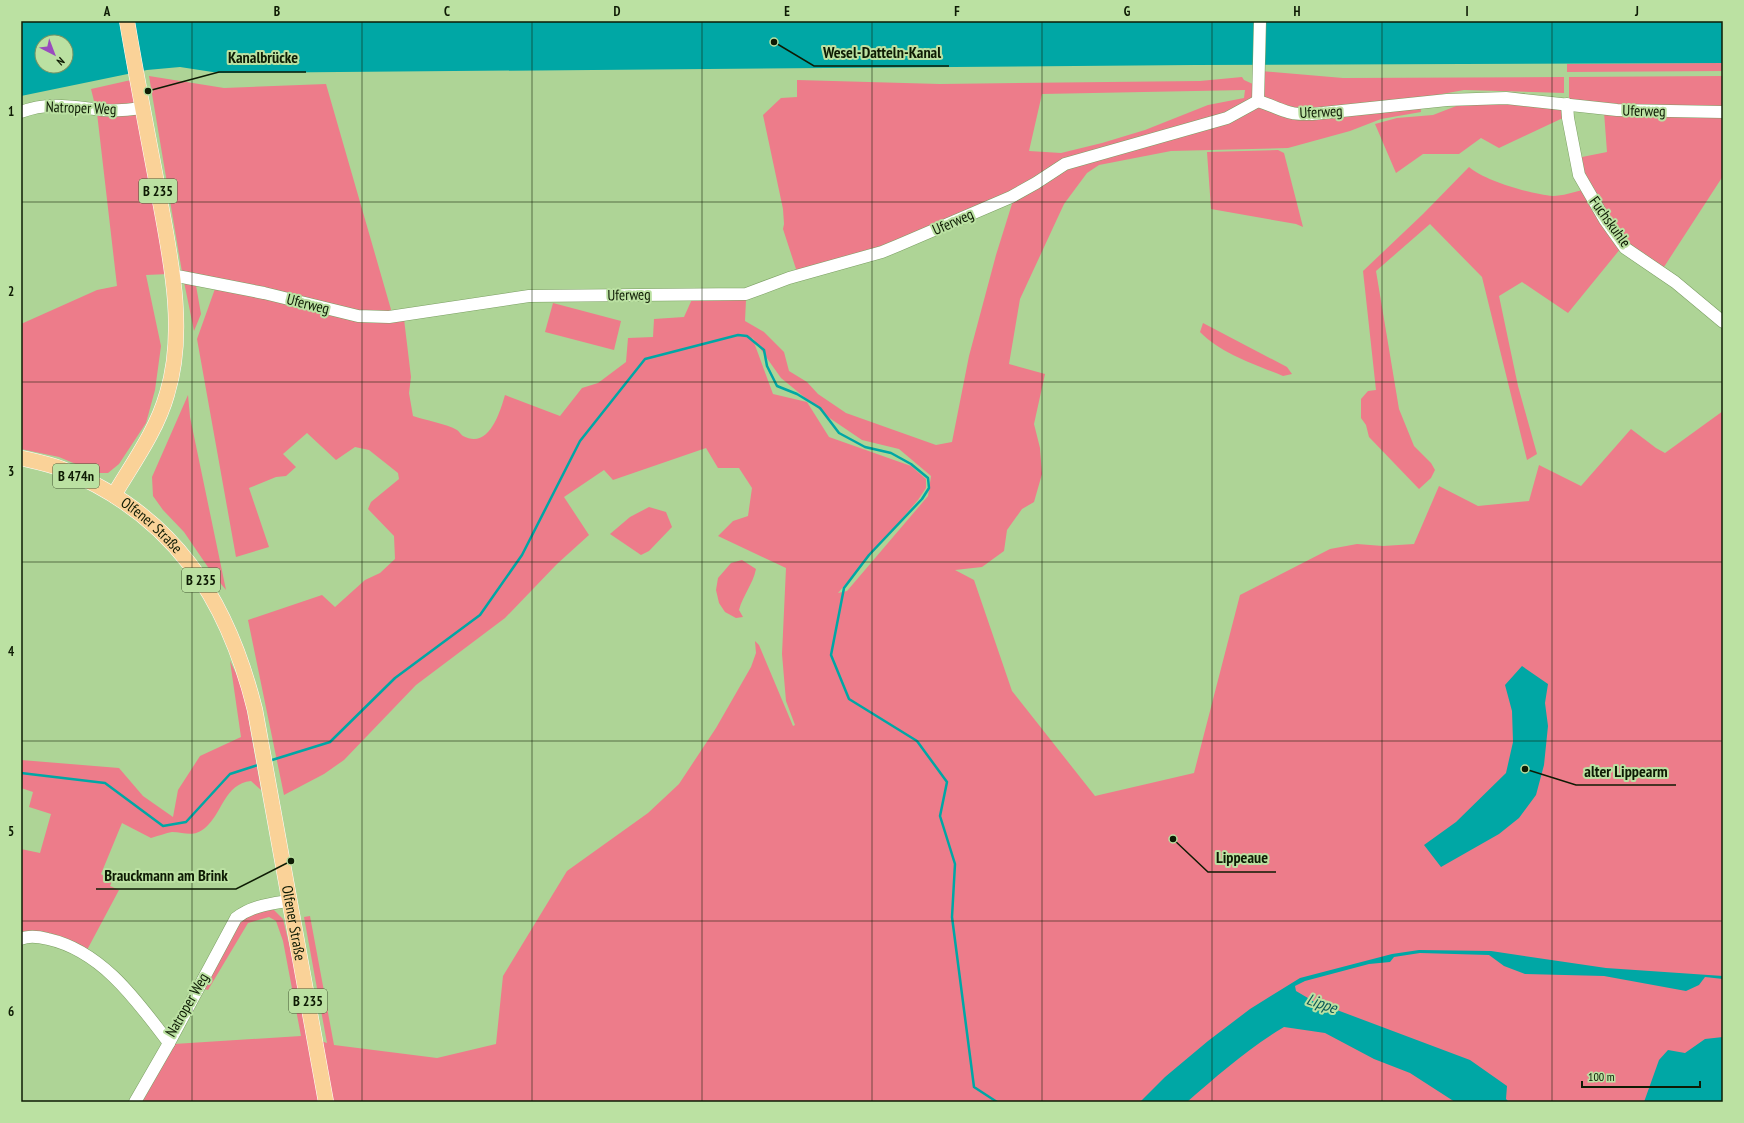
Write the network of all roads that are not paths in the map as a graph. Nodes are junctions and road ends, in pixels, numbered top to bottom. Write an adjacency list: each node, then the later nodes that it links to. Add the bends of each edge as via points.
1 (127, 21): 5 (main road, Olfener Straße / B 235)
2 (1260, 21): 3 (street)
3 (1258, 101): 4 (street, Uferweg, via 1297,114 1447,100 1506,98); 8 (street, Uferweg, via 1227,118 1065,164 1011,196 882,252 789,278 746,294 529,296 389,317 358,316 264,293)
4 (1567, 104): 7 (street, Uferweg, via 1617,110); 9 (street, Fuchskuhle, via 1579,175 1625,248 1675,282)
5 (142, 108): 6 (street, Natroper Weg, via 103,110 58,104); 8 (main road, Olfener Straße / B 235)
6 (21, 112)
7 (1723, 112)
8 (172, 275): 11 (main road, Olfener Straße / B 235, via 176,327 173,370 167,394 157,421)
9 (1723, 322)
10 (21, 458): 11 (main road, B 474n, via 60,469)
11 (114, 495): 12 (main road, Olfener Straße / B 235, via 155,525 171,542 197,574 222,615 255,710)
12 (288, 900): 14 (street, Natroper Weg, via 255,907 244,911 236,918); 16 (main road, Olfener Straße / B 235)
13 (21, 939): 14 (street, Natroper Weg, via 41,937 62,942 89,956 116,978)
14 (169, 1042): 15 (street)
15 (136, 1102)
16 (326, 1102)

